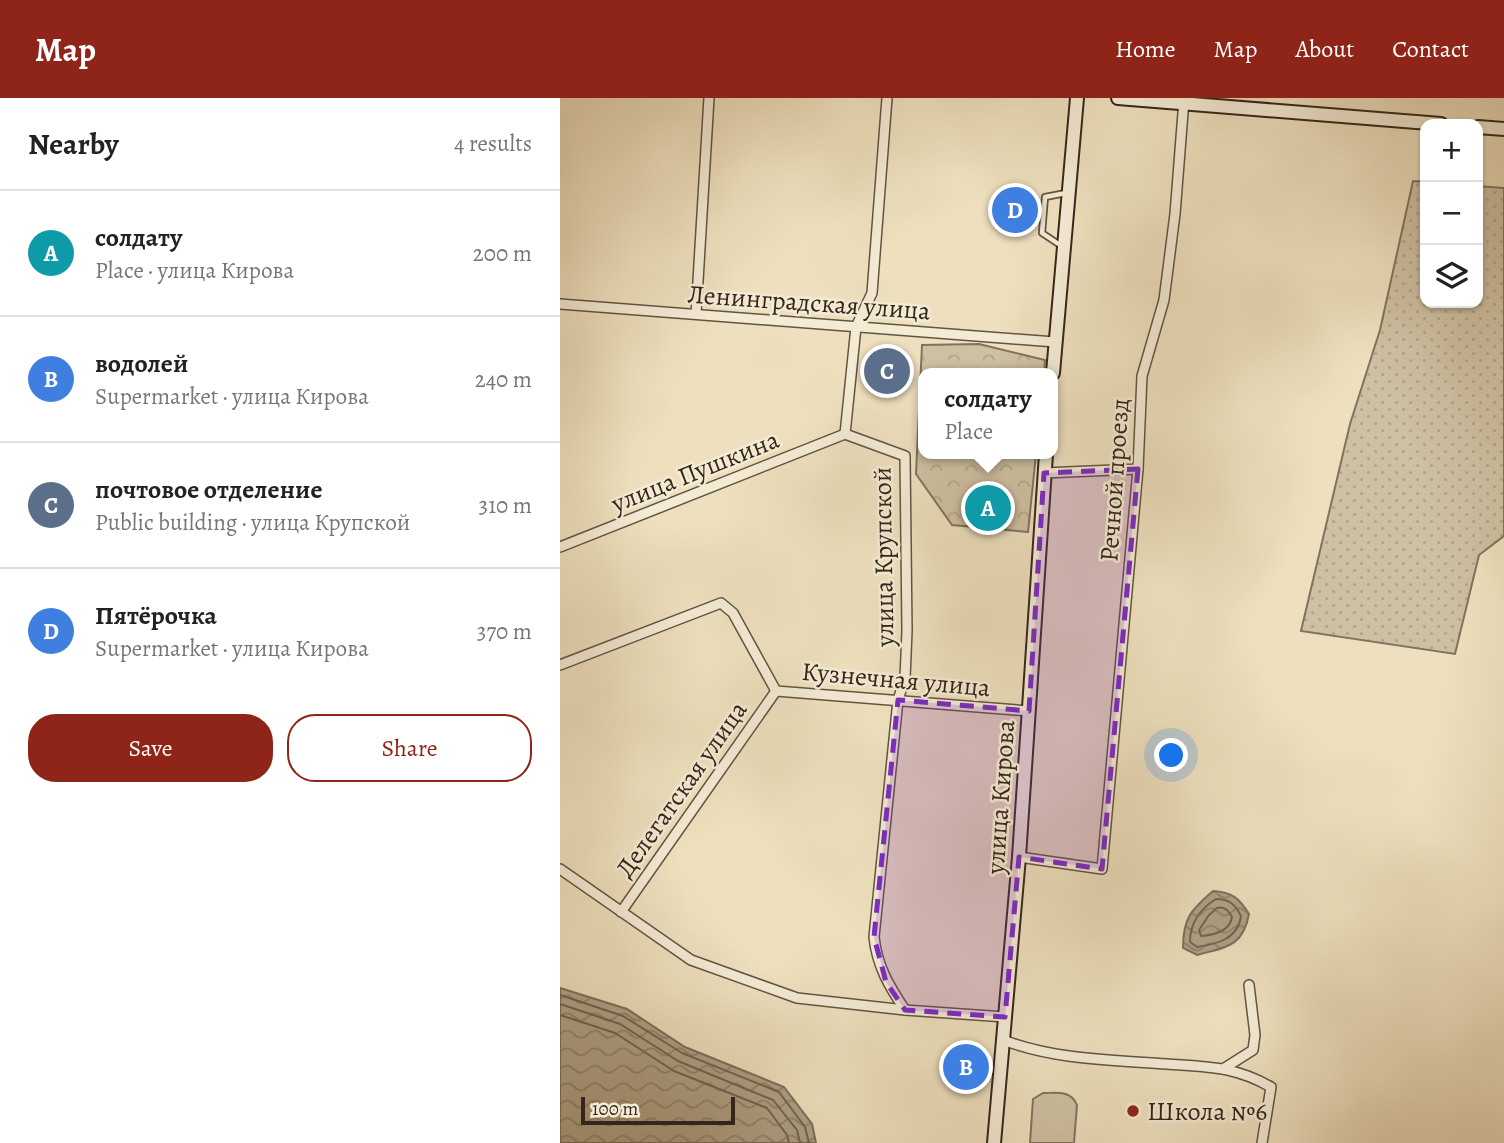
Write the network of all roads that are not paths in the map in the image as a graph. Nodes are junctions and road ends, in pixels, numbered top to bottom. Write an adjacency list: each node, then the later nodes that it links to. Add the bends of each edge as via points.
1 (709, 98): 12 (street)
2 (887, 98): 13 (street, улица Крупской, via 872,293)
3 (1077, 98): 9 (street)
4 (1118, 98): 5 (street)
5 (1184, 101): 6 (street); 18 (street, Речной проезд, via 1164,300 1142,376)
6 (1420, 122)
7 (1483, 127): 8 (street)
8 (1504, 129)
9 (1068, 192): 10 (street); 10 (lane, via 1045,197 1042,233)
10 (1063, 248): 14 (street)
11 (560, 304): 12 (street, Ленинградская улица)
12 (696, 314): 13 (street, Ленинградская улица)
13 (856, 327): 14 (street, Ленинградская улица); 16 (street, улица Крупской)
14 (1055, 342): 15 (street)
15 (1053, 368)
16 (845, 434): 20 (street, улица Пушкина); 23 (street, улица Крупской, via 905,456 907,631 905,678)
17 (1045, 459): 19 (street, улица Кирова)
18 (1138, 469): 19 (street); 25 (street, Речной проезд, via 1102,869)
19 (1044, 472): 24 (street, улица Кирова)
20 (560, 547)
21 (560, 665): 22 (street, Кузнечная улица, via 725,603)
22 (776, 691): 23 (street, Кузнечная улица); 27 (street, Делегатская улица)
23 (898, 700): 24 (street, Кузнечная улица); 29 (street, улица Крупской, via 874,937 886,982)
24 (1030, 711): 25 (street, улица Кирова)
25 (1019, 857): 30 (street, улица Кирова)
26 (560, 869): 27 (street)
27 (621, 912): 29 (street, via 691,960 797,998)
28 (1249, 985): 32 (street, via 1255,1035 1252,1050)
29 (905, 1010): 30 (street)
30 (1005, 1017): 31 (street, улица Кирова)
31 (1003, 1040): 32 (street, via 1038,1052 1078,1058); 33 (street, улица Кирова)
32 (1223, 1069): 34 (street, via 1241,1072 1271,1087)
33 (994, 1143)
34 (1262, 1143)

